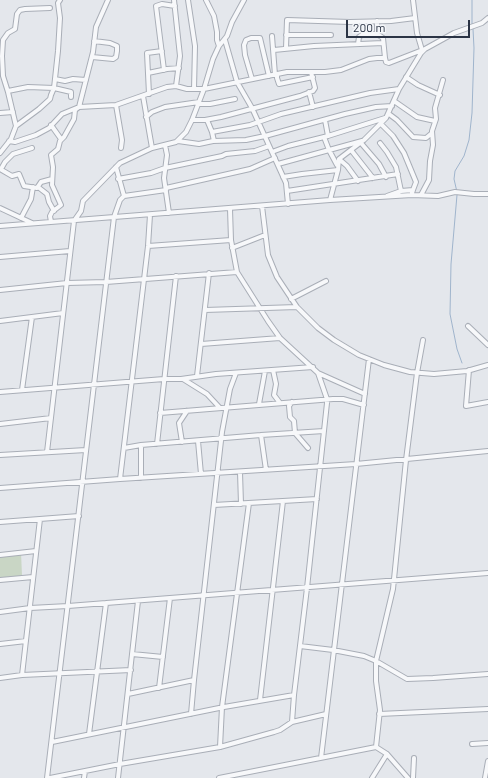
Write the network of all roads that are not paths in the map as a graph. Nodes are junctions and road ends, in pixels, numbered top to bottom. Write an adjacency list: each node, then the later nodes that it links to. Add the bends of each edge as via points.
1 (60, 0): 36 (street)
2 (108, 0): 18 (street, via 96,27)
3 (174, 0): 8 (street)
4 (188, 0): 43 (street, via 195,46)
5 (206, 0): 21 (street, via 214,16)
6 (244, 0): 17 (street)
7 (413, 0): 10 (street)
8 (175, 6): 25 (street, via 156,6); 28 (street)
9 (50, 8): 46 (street, via 20,10 15,29 5,36 3,76)
10 (415, 18): 12 (street); 24 (street)
11 (488, 18): 24 (street)
12 (377, 21): 13 (street); 14 (street, via 287,20)
13 (377, 34): 19 (street, via 363,34); 20 (street, via 382,37)
14 (286, 35): 16 (street); 22 (street)
15 (272, 36): 23 (street)
16 (331, 36)
17 (225, 40): 21 (street); 40 (street)
18 (94, 41): 26 (street); 26 (street, via 117,46 117,55 113,59)
19 (358, 44): 20 (street); 22 (street)
20 (383, 44): 27 (street)
21 (219, 46): 44 (street)
22 (286, 48): 23 (street)
23 (274, 50): 32 (street)
24 (423, 50): 27 (street, via 389,63); 35 (street)
25 (162, 51): 29 (street); 31 (street, via 147,53)
26 (92, 57): 38 (street)
27 (385, 58): 30 (street, via 369,59 341,70)
28 (179, 68): 29 (street); 41 (street)
29 (164, 70): 31 (street)
30 (311, 72): 32 (street, via 287,72); 34 (street)
31 (148, 73): 48 (street)
32 (276, 75): 33 (street); 34 (street, via 279,84)
33 (269, 76): 37 (street); 37 (street, via 260,37 251,38 246,40 244,45)
34 (312, 78): 47 (street, via 315,88)
35 (406, 78): 45 (street); 49 (street)
36 (55, 79): 38 (street); 42 (street)
37 (252, 79): 40 (street)
38 (86, 80): 57 (street)
39 (443, 80): 49 (street)
40 (237, 82): 44 (street); 59 (street)
41 (176, 86): 43 (street); 48 (street)
42 (54, 88): 46 (street, via 28,87); 51 (street, via 71,92); 71 (street, via 50,99)
43 (194, 89): 44 (street)
44 (204, 89): 54 (street)
45 (399, 89): 53 (street); 58 (street, via 370,93)
46 (8, 91): 60 (street)
47 (309, 92): 58 (street); 59 (street)
48 (149, 94): 50 (street)
49 (440, 95): 67 (street, via 435,108)
50 (144, 96): 55 (street); 63 (street)
51 (71, 98)
52 (235, 99): 54 (street, via 210,104)
53 (394, 101): 56 (street); 67 (street, via 417,117)
54 (198, 103): 63 (street, via 165,107); 64 (street)
55 (116, 105): 57 (street); 85 (street, via 122,140)
56 (392, 106): 62 (street); 66 (street, via 371,108)
57 (79, 107): 70 (street, via 62,114); 76 (street, via 75,110 73,121)
58 (313, 107): 68 (street)
59 (252, 108): 65 (street); 68 (street)
60 (13, 112): 61 (street); 71 (street)
61 (0, 113)
62 (387, 116): 69 (street); 73 (street, via 397,120 413,137 426,138); 75 (street)
63 (146, 117): 86 (street)
64 (192, 120): 65 (street); 78 (street)
65 (207, 120): 72 (street)
66 (325, 120): 74 (street); 75 (street)
67 (435, 121): 73 (street)
68 (258, 122): 72 (street); 74 (street)
69 (381, 124): 80 (street); 111 (street, via 404,152 416,182)
70 (52, 125): 76 (street); 77 (street, via 36,135 15,142)
71 (16, 126): 77 (street)
72 (212, 132): 79 (street)
73 (432, 133): 113 (street, via 429,180)
74 (265, 136): 79 (street, via 237,141); 83 (street)
75 (326, 136): 87 (street); 89 (street)
76 (61, 139): 102 (street, via 58,148 51,155)
77 (9, 141): 90 (street)
78 (178, 141): 79 (street, via 199,144); 82 (street)
79 (214, 141)
80 (363, 142): 87 (street); 88 (street); 100 (street)
81 (380, 143): 98 (street)
82 (165, 145): 86 (street); 95 (street)
83 (269, 146): 89 (street); 95 (street)
84 (32, 148): 97 (street, via 13,154)
85 (120, 148)
86 (152, 148): 94 (street, via 123,160)
87 (329, 150): 93 (street); 96 (street)
88 (351, 150): 92 (street); 101 (street)
89 (272, 152): 91 (street)
90 (0, 153)
91 (275, 158): 93 (street); 108 (street, via 250,169)
92 (339, 159): 96 (street); 104 (street)
93 (278, 164): 99 (street)
94 (116, 167): 103 (street); 126 (street, via 83,201 81,211)
95 (165, 168): 103 (street); 108 (street)
96 (338, 168): 99 (street); 105 (street)
97 (0, 169): 107 (street, via 12,176 19,174 24,185)
98 (398, 174): 100 (street); 110 (street)
99 (283, 177): 109 (street)
100 (386, 177): 101 (street)
101 (373, 178): 104 (street)
102 (52, 179): 106 (street, via 41,182); 121 (street, via 53,190 61,205)
103 (118, 179): 114 (street)
104 (358, 181): 105 (street)
105 (334, 184): 109 (street); 116 (street)
106 (38, 186): 107 (street); 121 (street, via 47,194)
107 (33, 187): 125 (street, via 31,199)
108 (166, 189): 114 (street); 122 (street)
109 (287, 191): 117 (street)
110 (401, 191): 111 (street); 115 (street)
111 (412, 193): 113 (street); 115 (street)
112 (488, 194): 113 (street, via 455,192 438,196)
113 (421, 195)
114 (124, 196): 124 (street)
115 (383, 197): 116 (street)
116 (330, 200): 117 (street)
117 (288, 204): 118 (street)
118 (262, 206): 120 (street); 130 (street)
119 (0, 208): 125 (street)
120 (230, 209): 122 (street); 131 (street)
121 (54, 211): 127 (street, via 50,216)
122 (169, 214): 123 (street)
123 (150, 215): 124 (street); 132 (street)
124 (114, 217): 126 (street); 141 (street)
125 (21, 218): 128 (street)
126 (74, 221): 127 (street); 134 (street)
127 (50, 222): 128 (street)
128 (33, 224): 129 (street)
129 (0, 226)
130 (265, 235): 133 (street); 144 (street, via 268,255 277,277)
131 (231, 240): 132 (street); 133 (street)
132 (148, 246): 139 (street)
133 (232, 248): 136 (street)
134 (70, 251): 135 (street); 142 (street)
135 (0, 257)
136 (237, 272): 137 (street); 146 (street)
137 (209, 273): 138 (street); 147 (street)
138 (176, 276): 139 (street); 166 (street)
139 (144, 278): 141 (street); 168 (street)
140 (326, 281): 144 (street)
141 (106, 282): 142 (street); 169 (street)
142 (67, 283): 143 (street); 148 (street)
143 (0, 290)
144 (291, 299): 145 (street)
145 (297, 307): 146 (street); 156 (street, via 334,340)
146 (259, 309): 147 (street); 152 (street)
147 (205, 310): 154 (street)
148 (63, 313): 149 (street); 170 (street)
149 (32, 317): 150 (street); 171 (street)
150 (0, 321)
151 (468, 326): 155 (street)
152 (280, 338): 154 (street); 158 (street)
153 (423, 340): 164 (street)
154 (200, 344): 165 (street)
155 (488, 345)
156 (369, 359): 164 (street); 173 (street)
157 (488, 365): 160 (street)
158 (313, 367): 159 (street); 163 (street)
159 (273, 370): 161 (street); 177 (street, via 276,384 274,395)
160 (469, 370): 164 (street); 176 (street, via 466,406)
161 (265, 371): 162 (street); 178 (street)
162 (236, 373): 165 (street); 180 (street)
163 (318, 373): 173 (street); 174 (street)
164 (417, 373): 200 (street)
165 (197, 376): 167 (street)
166 (164, 379): 167 (street); 168 (street); 183 (street)
167 (182, 379): 181 (street, via 207,394)
168 (132, 382): 169 (street); 194 (street)
169 (95, 385): 170 (street); 196 (street)
170 (54, 388): 171 (street); 184 (street)
171 (22, 390): 172 (street)
172 (0, 392)
173 (365, 394): 179 (street)
174 (327, 399): 175 (street); 179 (street, via 343,399); 186 (street)
175 (292, 402): 177 (street); 187 (street, via 289,406 290,417 294,421)
176 (488, 402)
177 (280, 403): 178 (street)
178 (259, 404): 180 (street)
179 (364, 405): 201 (street)
180 (227, 407): 181 (street); 189 (street)
181 (220, 408): 182 (street)
182 (187, 410): 183 (street); 191 (street, via 178,423)
183 (160, 413): 192 (street)
184 (51, 418): 185 (street); 198 (street)
185 (0, 424)
186 (324, 431): 187 (street); 202 (street)
187 (295, 433): 188 (street); 195 (street)
188 (261, 435): 189 (street); 203 (street)
189 (222, 438): 190 (street); 205 (street)
190 (198, 441): 191 (street); 206 (street)
191 (182, 442): 192 (street)
192 (156, 444): 193 (street)
193 (141, 445): 194 (street); 207 (street)
194 (124, 448): 208 (street)
195 (308, 448)
196 (86, 450): 198 (street); 209 (street)
197 (488, 451): 200 (street)
198 (47, 452): 199 (street)
199 (0, 455)
200 (406, 460): 201 (street); 224 (street)
201 (356, 464): 202 (street); 225 (street)
202 (321, 466): 203 (street); 211 (street)
203 (266, 470): 204 (street)
204 (240, 472): 205 (street); 214 (street)
205 (218, 473): 206 (street); 215 (street)
206 (201, 474): 207 (street)
207 (141, 478): 208 (street)
208 (120, 479): 209 (street)
209 (83, 482): 210 (street); 216 (street)
210 (0, 488)
211 (317, 499): 212 (street); 226 (street)
212 (282, 501): 213 (street); 227 (street)
213 (249, 503): 214 (street); 228 (street)
214 (241, 504): 215 (street)
215 (214, 505): 229 (street)
216 (79, 516): 217 (street); 233 (street)
217 (40, 519): 218 (street); 219 (street)
218 (0, 522)
219 (36, 551): 220 (street); 222 (street)
220 (0, 555)
221 (488, 573): 224 (street)
222 (33, 577): 223 (street); 234 (street)
223 (0, 580)
224 (394, 581): 225 (street); 242 (street)
225 (341, 585): 226 (street); 239 (street)
226 (307, 588): 227 (street); 238 (street)
227 (272, 590): 228 (street); 253 (street)
228 (237, 593): 229 (street); 254 (street)
229 (203, 596): 230 (street); 249 (street)
230 (170, 598): 231 (street); 241 (street)
231 (138, 601): 232 (street); 240 (street)
232 (106, 604): 233 (street); 244 (street)
233 (68, 606): 234 (street); 245 (street)
234 (30, 608): 235 (street); 236 (street)
235 (0, 612)
236 (26, 641): 237 (street); 247 (street)
237 (0, 644)
238 (300, 646): 239 (street); 252 (street)
239 (333, 650): 242 (street); 257 (street)
240 (132, 654): 241 (street); 243 (street)
241 (163, 658): 250 (street)
242 (376, 661): 246 (street, via 407,679); 258 (street)
243 (131, 670): 244 (street); 251 (street)
244 (97, 671): 245 (street); 261 (street)
245 (60, 673): 247 (street); 262 (street)
246 (488, 674)
247 (22, 675): 248 (street)
248 (0, 678)
249 (194, 680): 250 (street); 256 (street)
250 (159, 688): 251 (street)
251 (128, 694): 260 (street)
252 (294, 695): 253 (street); 259 (street)
253 (260, 700): 254 (street)
254 (222, 707): 256 (street); 265 (street)
255 (488, 709): 258 (street)
256 (191, 714): 260 (street)
257 (326, 714): 259 (street); 268 (street)
258 (380, 714): 266 (street)
259 (292, 722): 265 (street, via 280,730)
260 (124, 727): 261 (street); 271 (street)
261 (88, 734): 262 (street)
262 (52, 742): 273 (street)
263 (488, 743): 264 (street)
264 (472, 744)
265 (220, 747): 271 (street)
266 (376, 747): 267 (street); 268 (street)
267 (387, 754): 277 (street); 278 (street)
268 (321, 758): 276 (street)
269 (414, 758): 279 (street)
270 (488, 762): 280 (street)
271 (120, 764): 272 (street); 275 (street)
272 (85, 771): 273 (street); 274 (street)
273 (49, 778)
274 (84, 778)
275 (118, 778)
276 (219, 778)
277 (372, 778)
278 (408, 778)
279 (413, 778)
280 (485, 778)

